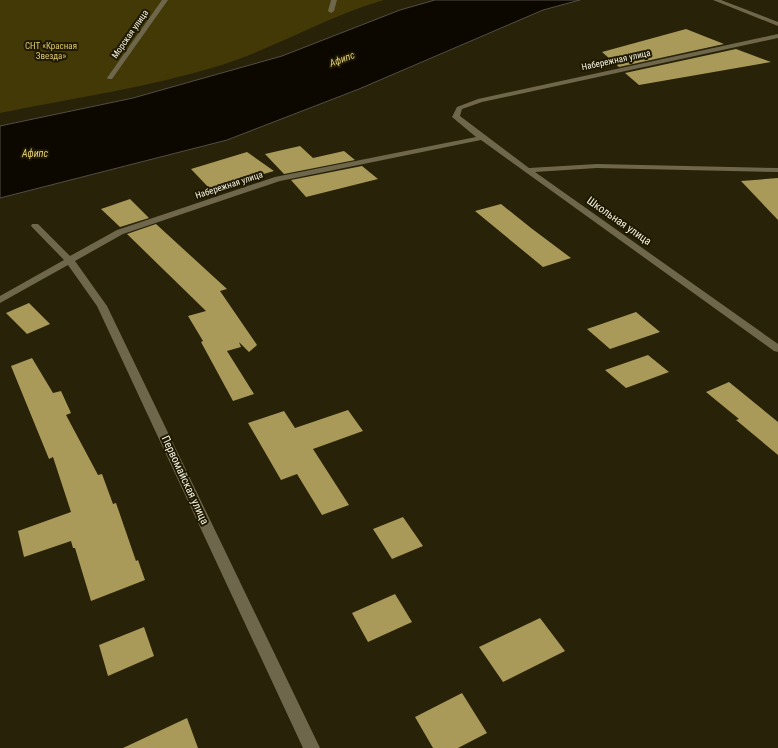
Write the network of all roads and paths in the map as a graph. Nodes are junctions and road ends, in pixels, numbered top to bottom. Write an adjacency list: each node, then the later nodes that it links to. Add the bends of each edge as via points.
1 (165, 0): 7 (street, Морская улица)
2 (334, 0): 4 (street)
3 (716, 0): 5 (street)
4 (331, 11)
5 (778, 24)
6 (778, 36): 8 (street, Набережная улица, via 480,100)
7 (110, 78)
8 (459, 108): 9 (street, Школьная улица, via 456,117)
9 (482, 138): 10 (street, Школьная улица); 13 (street, Набережная улица, via 278,179 120,232)
10 (527, 170): 11 (street, via 598,166); 15 (street, Школьная улица)
11 (778, 170)
12 (35, 226): 13 (street, Первомайская улица)
13 (70, 262): 14 (street, Набережная улица); 16 (street, Первомайская улица, via 102,306)
14 (0, 300)
15 (778, 349)
16 (312, 748)

